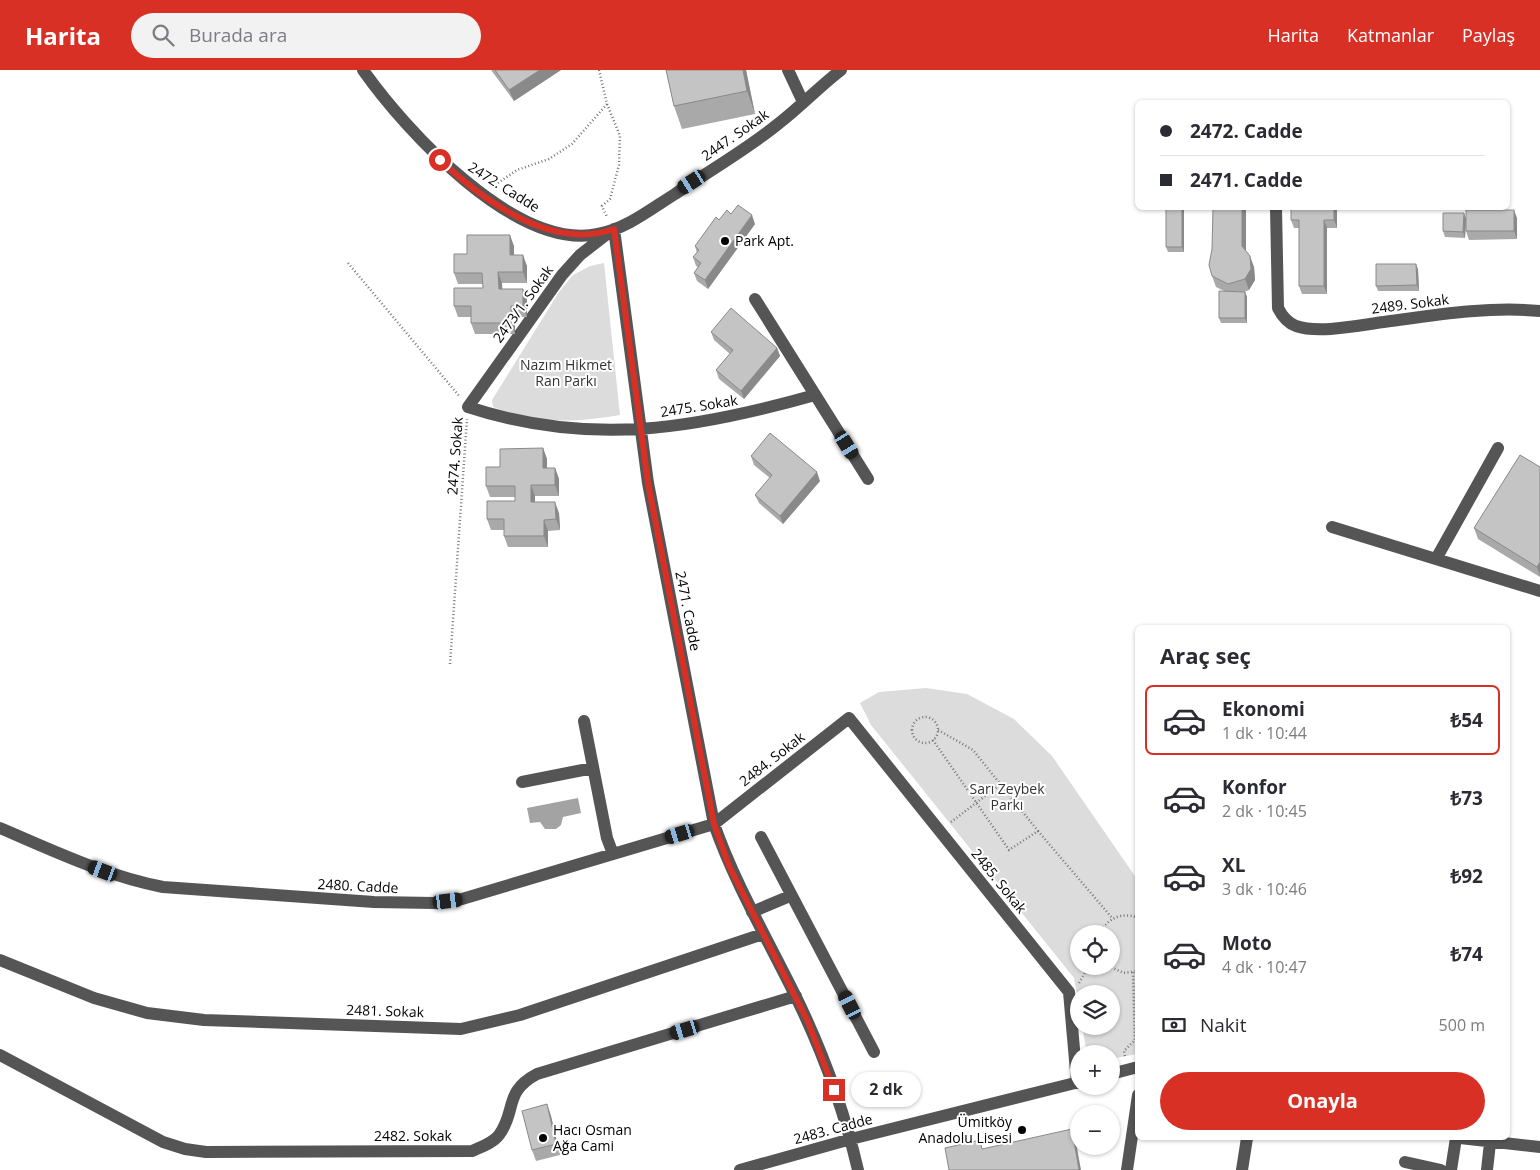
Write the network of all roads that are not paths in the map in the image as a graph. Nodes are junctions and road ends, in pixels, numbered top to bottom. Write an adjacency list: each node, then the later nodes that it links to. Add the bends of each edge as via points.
1 (363, 70): 6 (street, 2472. Cadde, via 432,152 482,193 534,224 566,235 591,235)
2 (788, 70): 4 (street)
3 (842, 70): 4 (street, 2447. Sokak)
4 (803, 102): 6 (street, 2447. Sokak, via 752,144 647,212)
5 (1276, 210): 8 (street, 2489. Sokak, via 1278,308 1285,319 1298,326 1321,328 1482,311)
6 (614, 229): 10 (street, 2473/1. Sokak, via 580,255 562,275); 11 (street, 2471. Cadde)
7 (754, 299): 9 (street)
8 (1540, 311)
9 (815, 395): 11 (street, 2475. Sokak, via 712,421); 13 (street)
10 (468, 407): 11 (street, 2475. Sokak, via 563,428)
11 (639, 430): 21 (street, 2471. Cadde)
12 (1498, 448): 15 (street)
13 (868, 479)
14 (1332, 527): 15 (street)
15 (1436, 559): 16 (street)
16 (1540, 591)
17 (849, 718): 21 (street, 2484. Sokak); 30 (street, 2485. Sokak, via 1069,992)
18 (584, 721): 19 (street)
19 (593, 768): 20 (street); 24 (street, via 606,838)
20 (522, 782)
21 (714, 824): 24 (street, 2480. Cadde); 26 (street, 2471. Cadde, via 729,866)
22 (0, 828): 24 (street, 2480. Cadde, via 130,881 200,891 374,902 434,903 462,899)
23 (761, 837): 25 (street)
24 (613, 854)
25 (790, 896): 26 (street); 31 (street)
26 (752, 912): 27 (street, 2471. Cadde)
27 (763, 934): 28 (street, 2481. Sokak, via 520,1015 461,1029 204,1020 147,1013 94,998); 29 (street, 2471. Cadde)
28 (0, 960)
29 (796, 996): 32 (street, 2482. Sokak, via 537,1074 523,1081 515,1093 506,1123 498,1136 472,1151 196,1151 158,1139); 35 (street, 2471. Cadde)
30 (1074, 1045)
31 (874, 1052)
32 (0, 1055)
33 (1070, 1085): 35 (street, 2483. Cadde)
34 (1135, 1115): 44 (street)
35 (851, 1139): 42 (street, 2483. Cadde); 43 (street, 2471. Cadde)
36 (1247, 1140): 45 (street)
37 (1463, 1140): 47 (street)
38 (1477, 1140): 39 (street)
39 (1490, 1142): 40 (street); 48 (street)
40 (1540, 1147)
41 (1405, 1162): 46 (street)
42 (740, 1170)
43 (858, 1170)
44 (1127, 1170)
45 (1242, 1170)
46 (1441, 1170)
47 (1451, 1170)
48 (1487, 1170)

